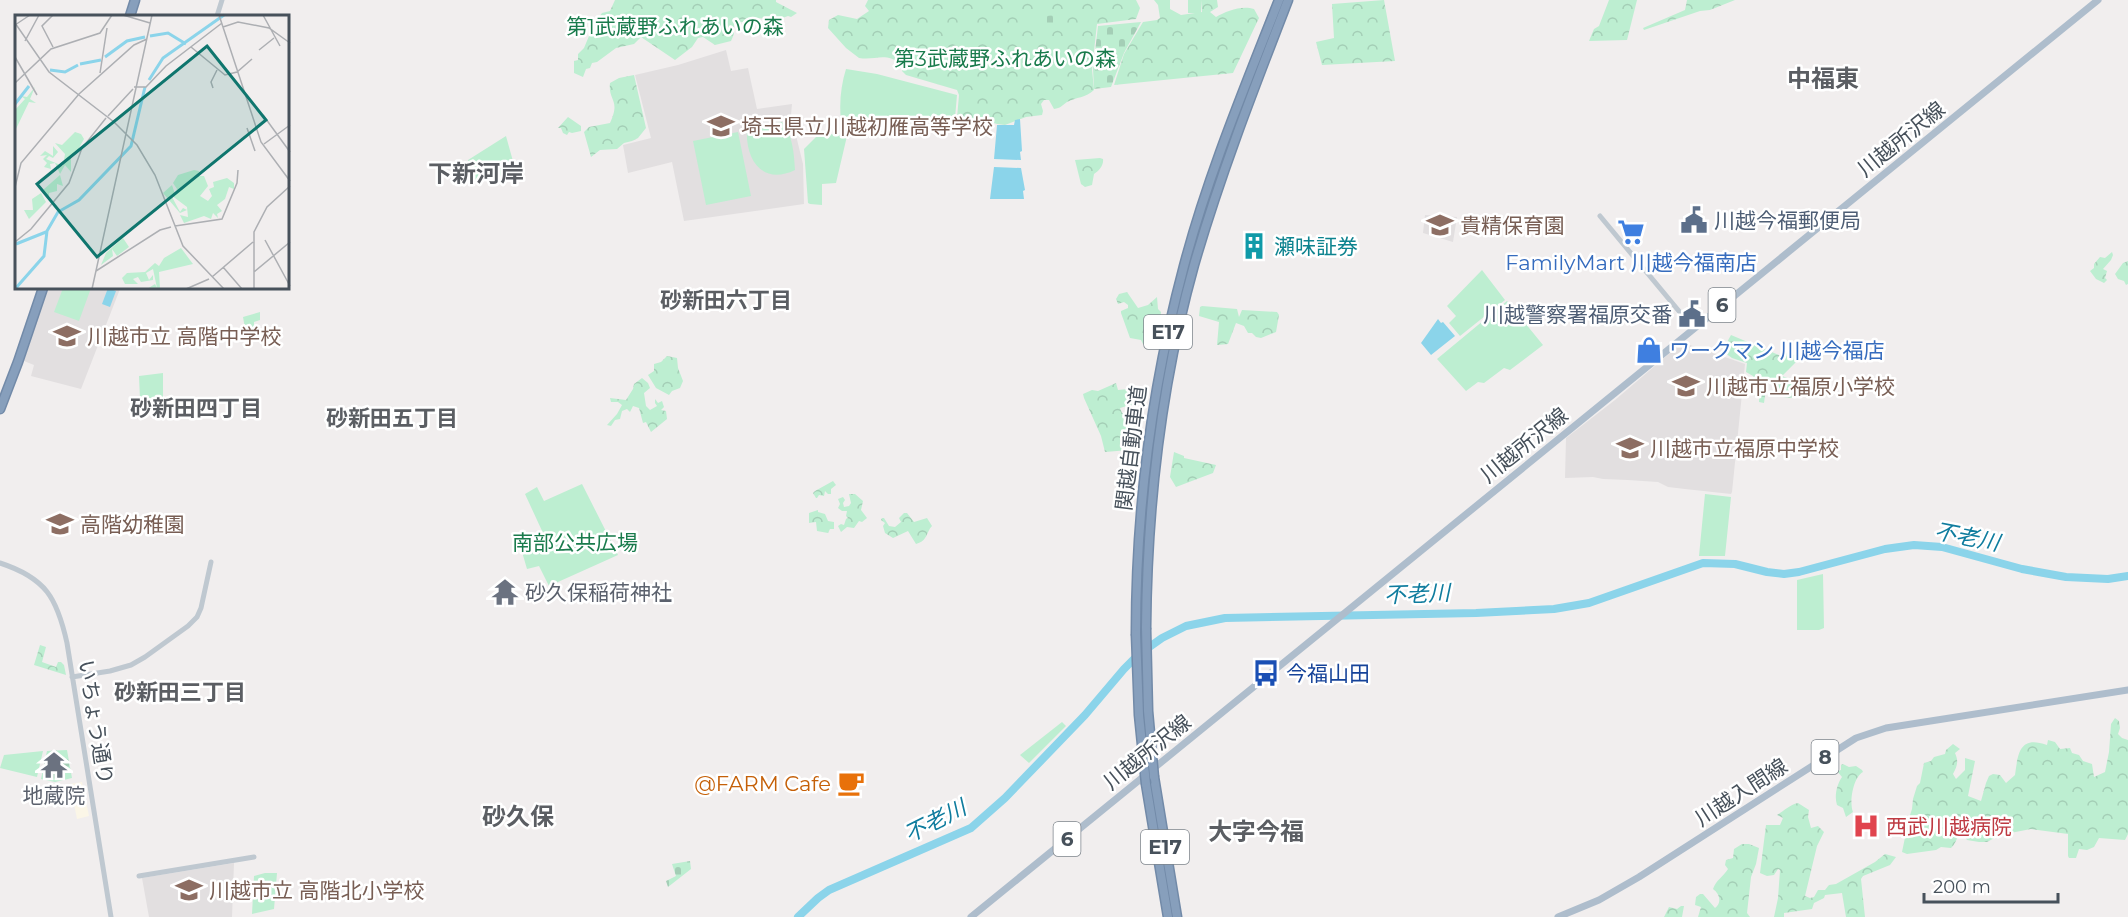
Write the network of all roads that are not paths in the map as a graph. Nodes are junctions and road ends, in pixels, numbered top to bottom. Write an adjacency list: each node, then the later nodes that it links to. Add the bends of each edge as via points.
1 (135, 0): 6 (highway)
2 (222, 0): 7 (street)
3 (1278, 0): 20 (highway, 関越自動車道 / E17, bridge, via 1207,190 1184,264 1160,371 1143,483 1136,634 1139,715)
4 (1288, 0): 21 (highway, 関越自動車道 / E17, bridge, via 1222,176 1194,267 1160,424 1148,533 1148,711 1154,777)
5 (2098, 0): 10 (main road, 川越所沢線 / 6)
6 (130, 15)
7 (217, 15)
8 (1600, 216): 10 (street)
9 (42, 290): 11 (highway)
10 (1693, 328): 19 (main road, 川越所沢線 / 6)
11 (0, 409)
12 (211, 562): 14 (street, via 201,608 188,626 131,664)
13 (0, 563): 14 (street, いちょう通り, via 29,574 54,602 63,626)
14 (72, 677): 18 (street, いちょう通り)
15 (2128, 690): 22 (main road, 川越入間線 / 8, via 1869,732 1618,890)
16 (254, 857): 17 (street)
17 (139, 876)
18 (111, 917)
19 (971, 917)
20 (1168, 917)
21 (1177, 917)
22 (1558, 917)

